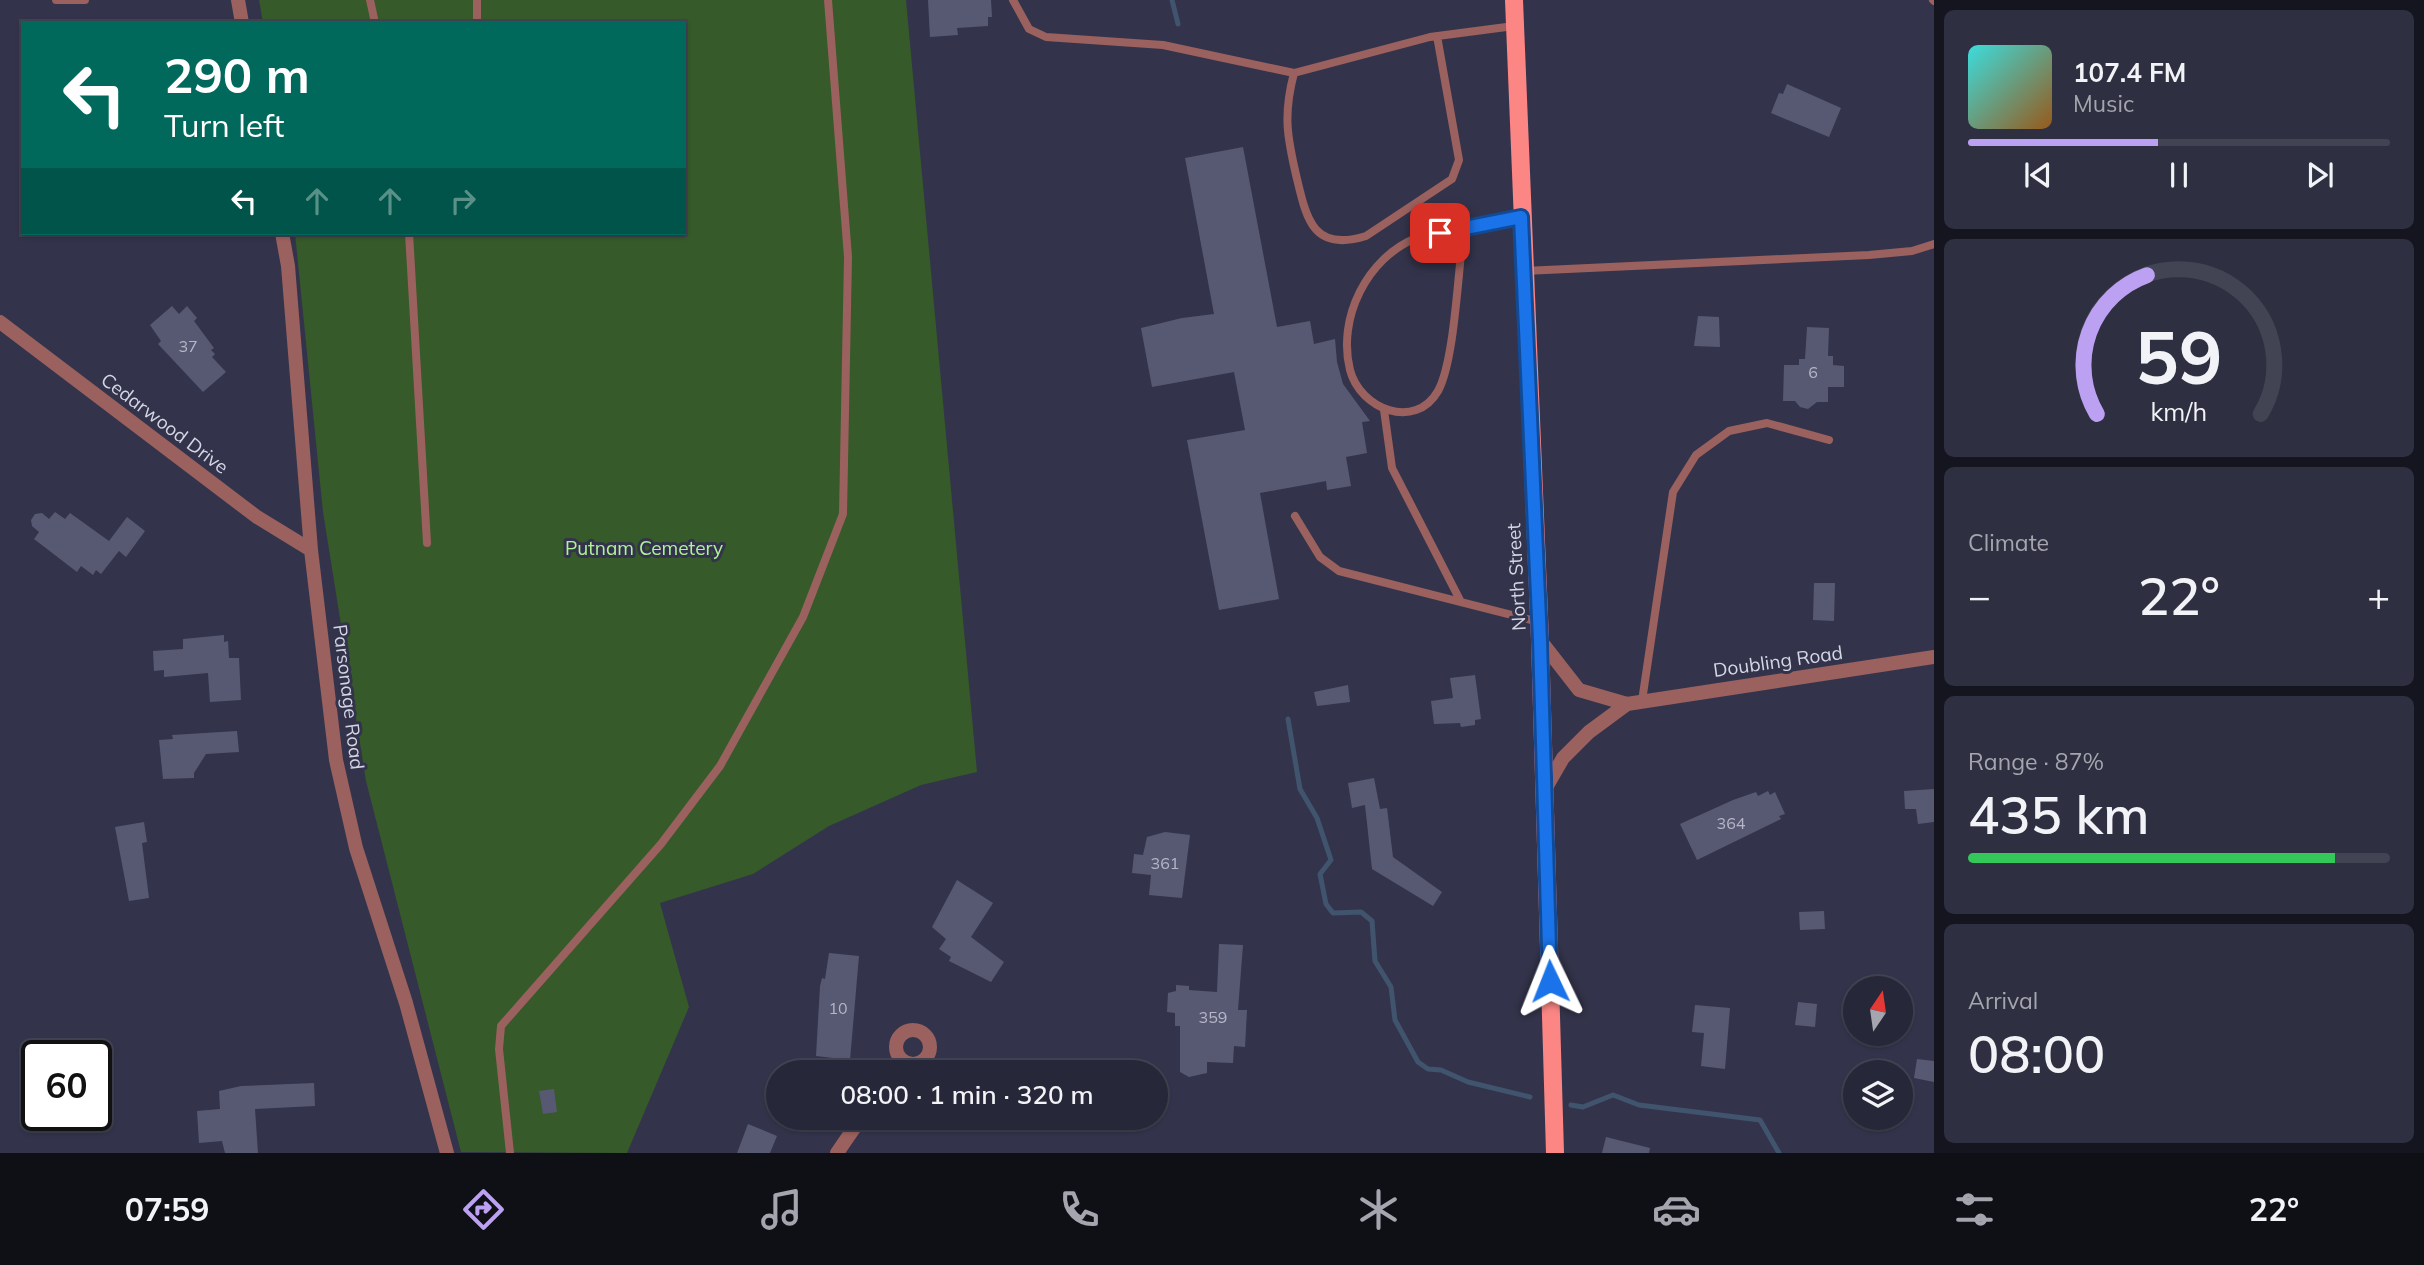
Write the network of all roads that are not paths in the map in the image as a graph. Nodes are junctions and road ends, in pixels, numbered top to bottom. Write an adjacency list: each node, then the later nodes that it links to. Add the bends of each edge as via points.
1 (56, 0): 2 (lane)
2 (85, 0)
3 (238, 0): 9 (street)
4 (370, 0): 10 (lane)
5 (477, 0): 11 (lane)
6 (828, 0): 34 (lane, via 848,257 844,514 803,617 720,766 661,844 501,1026 499,1049)
7 (1013, 0): 14 (lane, via 1029,29 1046,37 1163,46)
8 (1514, 0): 12 (main road, North Street)
9 (242, 21)
10 (374, 21)
11 (477, 21)
12 (1514, 26): 13 (lane); 15 (main road, North Street)
13 (1437, 36): 14 (lane); 14 (lane, via 1459,160 1457,171 1452,179 1377,229 1351,240 1324,237 1306,219 1285,130)
14 (1294, 73)
15 (1521, 217): 16 (lane); 20 (main road, North Street)
16 (1464, 228): 22 (lane, via 1446,368 1437,391 1423,408 1407,414); 22 (lane, via 1416,238 1393,252 1370,272 1354,305 1347,331 1350,371 1367,399)
17 (282, 235): 26 (street, Parsonage Road)
18 (410, 235): 25 (lane)
19 (1934, 244): 20 (lane, via 1869,255)
20 (1524, 271): 28 (main road, North Street)
21 (0, 322): 26 (street, Cedarwood Drive, via 257,517)
22 (1384, 410): 27 (lane, via 1392,468)
23 (1829, 440): 30 (lane, via 1767,423 1729,431 1696,455 1673,492)
24 (1295, 516): 27 (lane, via 1320,557 1339,571)
25 (427, 543)
26 (312, 550): 33 (street, Parsonage Road, via 338,768 356,848 406,1003)
27 (1461, 602): 28 (lane)
28 (1539, 631): 30 (street, Doubling Road, via 1579,690); 31 (main road, North Street)
29 (1934, 657): 30 (street, Doubling Road)
30 (1634, 702): 31 (street, Doubling Road, via 1589,732 1563,758)
31 (1544, 791): 36 (main road, North Street)
32 (853, 1130): 35 (street)
33 (447, 1153)
34 (510, 1153)
35 (837, 1153)
36 (1555, 1153)

